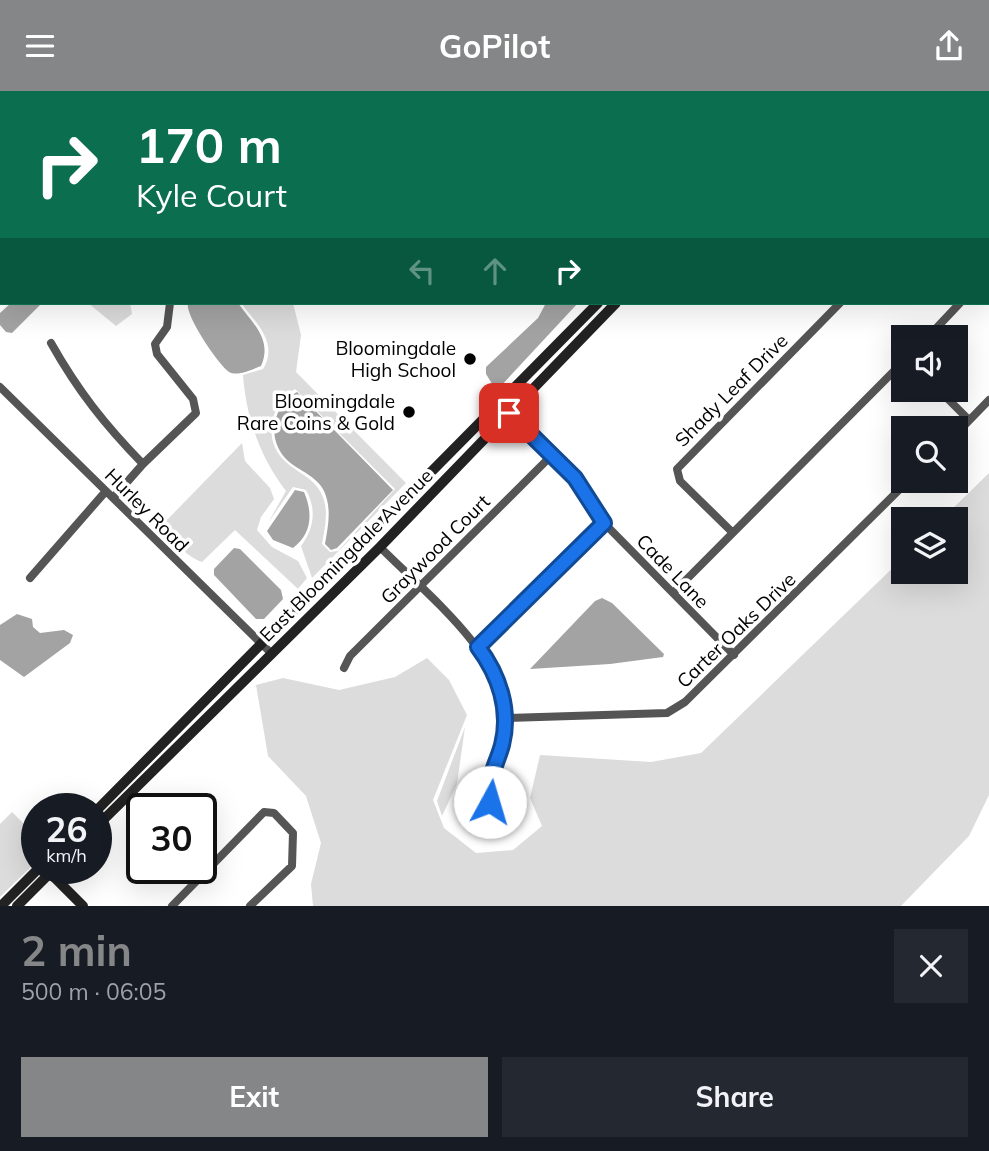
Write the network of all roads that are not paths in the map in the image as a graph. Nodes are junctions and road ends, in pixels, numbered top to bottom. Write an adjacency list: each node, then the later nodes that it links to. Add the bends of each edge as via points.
1 (170, 305): 16 (street, via 166,327 155,344 157,354 193,399 196,413)
2 (596, 305): 12 (main road, East Bloomingdale Avenue)
3 (614, 305): 13 (main road, East Bloomingdale Avenue)
4 (838, 305): 23 (street, Shady Leaf Drive, via 677,469 680,481)
5 (958, 305): 6 (street)
6 (939, 325)
7 (51, 343): 16 (street, via 98,418)
8 (891, 374): 23 (street)
9 (0, 387): 18 (street, Hurley Road)
10 (989, 400): 14 (street)
11 (951, 402): 14 (street)
12 (499, 404): 13 (main road); 17 (main road, East Bloomingdale Avenue)
13 (509, 413): 15 (street, Cade Lane); 21 (main road, East Bloomingdale Avenue)
14 (969, 420)
15 (552, 455): 22 (street, Cade Lane, via 586,492); 26 (street, Graywood Court)
16 (142, 464): 20 (street)
17 (418, 488): 21 (main road); 28 (main road, East Bloomingdale Avenue)
18 (106, 491): 20 (street, Hurley Road); 25 (street)
19 (896, 493): 31 (street, Carter Oaks Drive)
20 (113, 498): 28 (street, Hurley Road)
21 (424, 502): 24 (main road, East Bloomingdale Avenue)
22 (604, 523): 27 (street, Cade Lane); 29 (street)
23 (732, 532): 27 (street)
24 (380, 547): 26 (street); 30 (main road, East Bloomingdale Avenue)
25 (30, 578)
26 (419, 587): 29 (street); 32 (street, Graywood Court, via 350,656)
27 (673, 593): 31 (street, Cade Lane)
28 (263, 645): 30 (street, Hurley Road); 34 (main road, East Bloomingdale Avenue)
29 (478, 647): 33 (street, via 498,678)
30 (272, 654): 36 (main road, East Bloomingdale Avenue)
31 (734, 655): 33 (street, Carter Oaks Drive, via 667,713)
32 (344, 668)
33 (506, 717): 35 (street, via 503,743 487,790)
34 (112, 795)
35 (490, 802)
36 (112, 811)
37 (28, 884): 40 (main road)
38 (35, 884): 41 (main road)
39 (62, 884): 42 (main road)
40 (1, 906)
41 (17, 906)
42 (83, 906)
43 (172, 906): 44 (street, via 264,812 274,813 293,833 292,866)
44 (250, 906)

